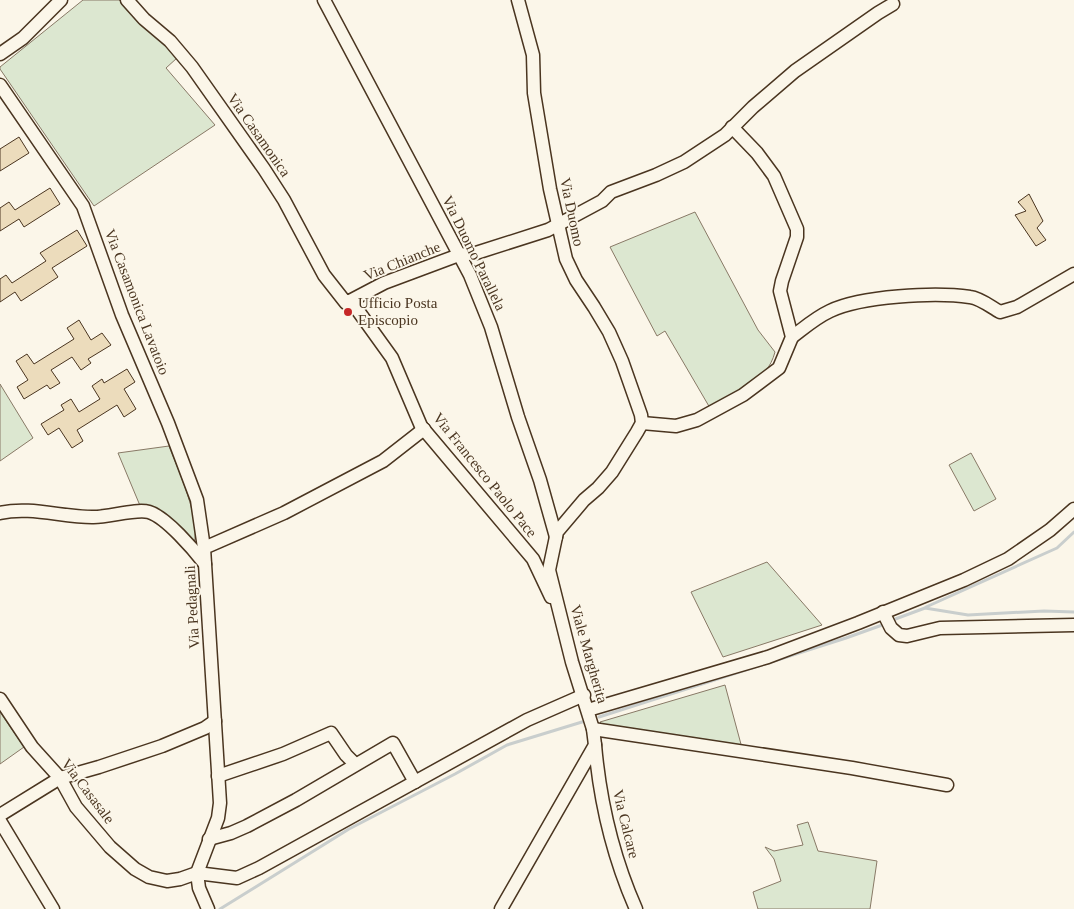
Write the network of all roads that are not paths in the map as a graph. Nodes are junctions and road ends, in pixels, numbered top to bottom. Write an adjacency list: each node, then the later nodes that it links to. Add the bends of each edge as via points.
1 (61, 0): 6 (street, via 23,38)
2 (127, 0): 12 (street, Via Casamonica, via 192,67 284,200 324,275)
3 (324, 0): 10 (street, Via Duomo Parallela)
4 (518, 0): 9 (street, Via Duomo, via 533,55 534,93)
5 (892, 4): 8 (street, Via Chianche, via 795,71)
6 (0, 54)
7 (0, 84): 19 (street, Via Casamonica Lavatoio, via 83,206 122,315 168,423 196,500)
8 (732, 127): 9 (street, Via Chianche, via 684,162 611,192 602,201); 13 (street, via 774,176 797,229 780,292)
9 (558, 225): 10 (street, Via Chianche, via 517,241); 14 (street, Via Duomo, via 566,259 609,332)
10 (459, 255): 12 (street, Via Chianche, via 384,283); 18 (street, Via Duomo Parallela, via 491,327)
11 (1074, 274): 13 (street, via 1017,307 1000,312 972,297 902,296 851,304 830,311)
12 (348, 302): 15 (street, Via Francesco Paolo Pace, via 367,321 392,358)
13 (792, 337): 14 (street, via 778,368 743,395 697,420 676,426)
14 (641, 419): 18 (street, Viale Margherita, via 638,432 612,472 573,512)
15 (424, 429): 19 (street, Via Pedagnali, via 383,461 284,514); 21 (street, Via Francesco Paolo Pace, via 533,559)
16 (1074, 509): 22 (street, via 1008,559)
17 (0, 513): 20 (street, via 21,510 92,518 149,512 180,536)
18 (556, 537): 21 (street, Viale Margherita, via 549,570)
19 (204, 548): 20 (street, Via Pedagnali)
20 (205, 564): 27 (street, Via Pedagnali)
21 (561, 619): 24 (street, Viale Margherita)
22 (887, 619): 23 (street, via 898,634 907,636 940,628); 26 (street, via 768,658)
23 (1074, 625)
24 (584, 695): 26 (street, Viale Margherita); 33 (street, via 527,720)
25 (0, 699): 32 (street, Via Casasale, via 32,747)
26 (588, 710): 28 (street, Viale Margherita)
27 (215, 720): 31 (street, Via Pedagnali); 32 (street, via 162,746)
28 (593, 729): 29 (street, Viale Margherita); 34 (street)
29 (595, 745): 41 (street); 42 (street, Via Calcare, via 610,837)
30 (355, 764): 31 (street, via 330,733 283,754); 33 (street, via 393,743); 37 (street, via 247,826)
31 (218, 776): 37 (street, Via Pedagnali, via 220,804)
32 (60, 778): 35 (street); 38 (street, Via Casasale, via 76,807 110,847 136,869 149,877 168,881)
33 (415, 782): 38 (street, via 237,878)
34 (947, 785)
35 (0, 815)
36 (0, 821): 39 (street)
37 (210, 839): 38 (street, Via Pedagnali)
38 (197, 873): 40 (street)
39 (53, 909)
40 (208, 909)
41 (501, 909)
42 (636, 909)

